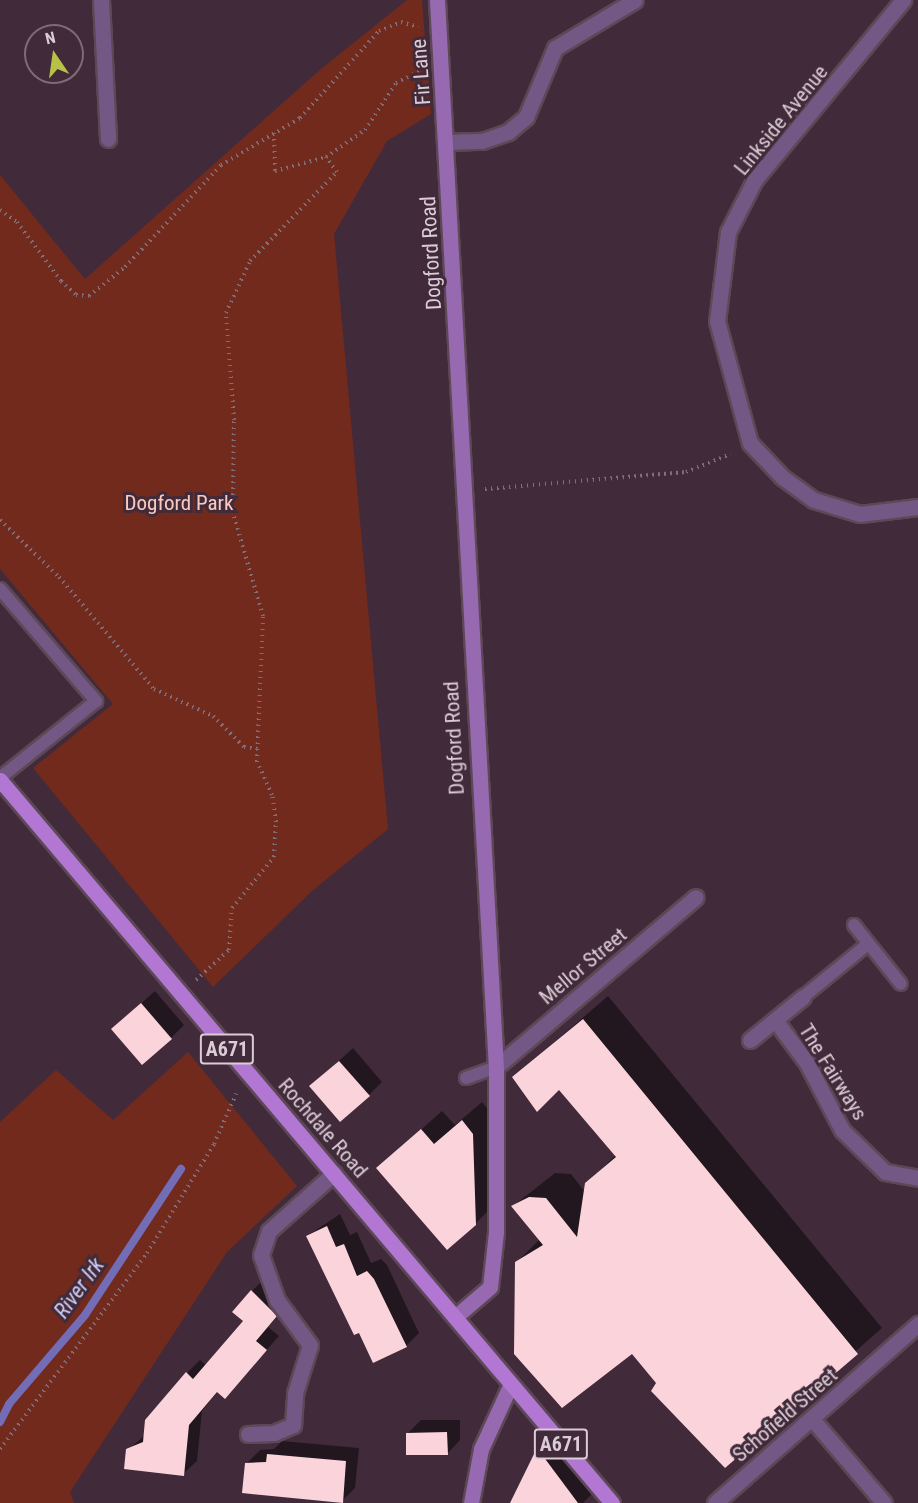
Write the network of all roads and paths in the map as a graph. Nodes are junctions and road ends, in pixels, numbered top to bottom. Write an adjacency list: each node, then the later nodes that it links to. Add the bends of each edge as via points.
1 (101, 0): 8 (street)
2 (437, 0): 5 (street, Fir Lane)
3 (635, 0): 9 (street, via 555,48 526,117 508,132 482,141)
4 (903, 0): 12 (street, Linkside Avenue, via 897,14 754,181 728,232 717,321)
5 (439, 26): 6 (street, Fir Lane); 7 (path, via 401,22 380,31 300,118)
6 (441, 53): 9 (street, Fir Lane); 10 (path, via 396,83 365,130)
7 (274, 132): 10 (path, via 275,171); 11 (path, via 221,165 125,267 88,296 76,295 61,281 17,222)
8 (108, 139)
9 (447, 142): 27 (street, Dogford Road)
10 (326, 158): 17 (path, via 337,172 250,261 226,313 234,420 234,513 263,616)
11 (0, 210)
12 (752, 445): 13 (path, via 686,472); 14 (street, via 814,500 860,514)
13 (486, 489)
14 (918, 507)
15 (0, 520): 17 (path, via 59,577 154,689 213,716 244,747)
16 (0, 589): 18 (lane, via 96,701)
17 (258, 749): 23 (path, via 276,822 274,857 232,908 229,950)
18 (0, 779): 23 (main road, Rochdale Road / A671)
19 (696, 897): 27 (street, Mellor Street)
20 (854, 926): 21 (lane)
21 (868, 944): 22 (lane); 24 (lane)
22 (901, 984)
23 (179, 993): 28 (main road, Rochdale Road / A671)
24 (803, 997): 25 (street, The Fairways)
25 (775, 1020): 26 (street, The Fairways); 31 (street, The Fairways, via 807,1063 842,1130 885,1172)
26 (750, 1040)
27 (496, 1067): 29 (lane); 32 (street, Dogford Road, via 496,1232 490,1287)
28 (246, 1071): 30 (main road, Rochdale Road / A671); 37 (path, via 214,1144 147,1253)
29 (466, 1078)
30 (334, 1173): 32 (main road, Rochdale Road / A671); 36 (street, via 269,1231 261,1255 278,1300 310,1345 295,1393 293,1425 274,1433)
31 (918, 1178)
32 (455, 1317): 34 (main road, Rochdale Road / A671)
33 (918, 1324): 35 (street, Schofield Street)
34 (510, 1386): 38 (street, via 481,1449); 39 (main road, Rochdale Road / A671)
35 (813, 1420): 40 (street, Schofield Street); 41 (street)
36 (248, 1434)
37 (0, 1449)
38 (471, 1503)
39 (612, 1503)
40 (716, 1503)
41 (884, 1503)

